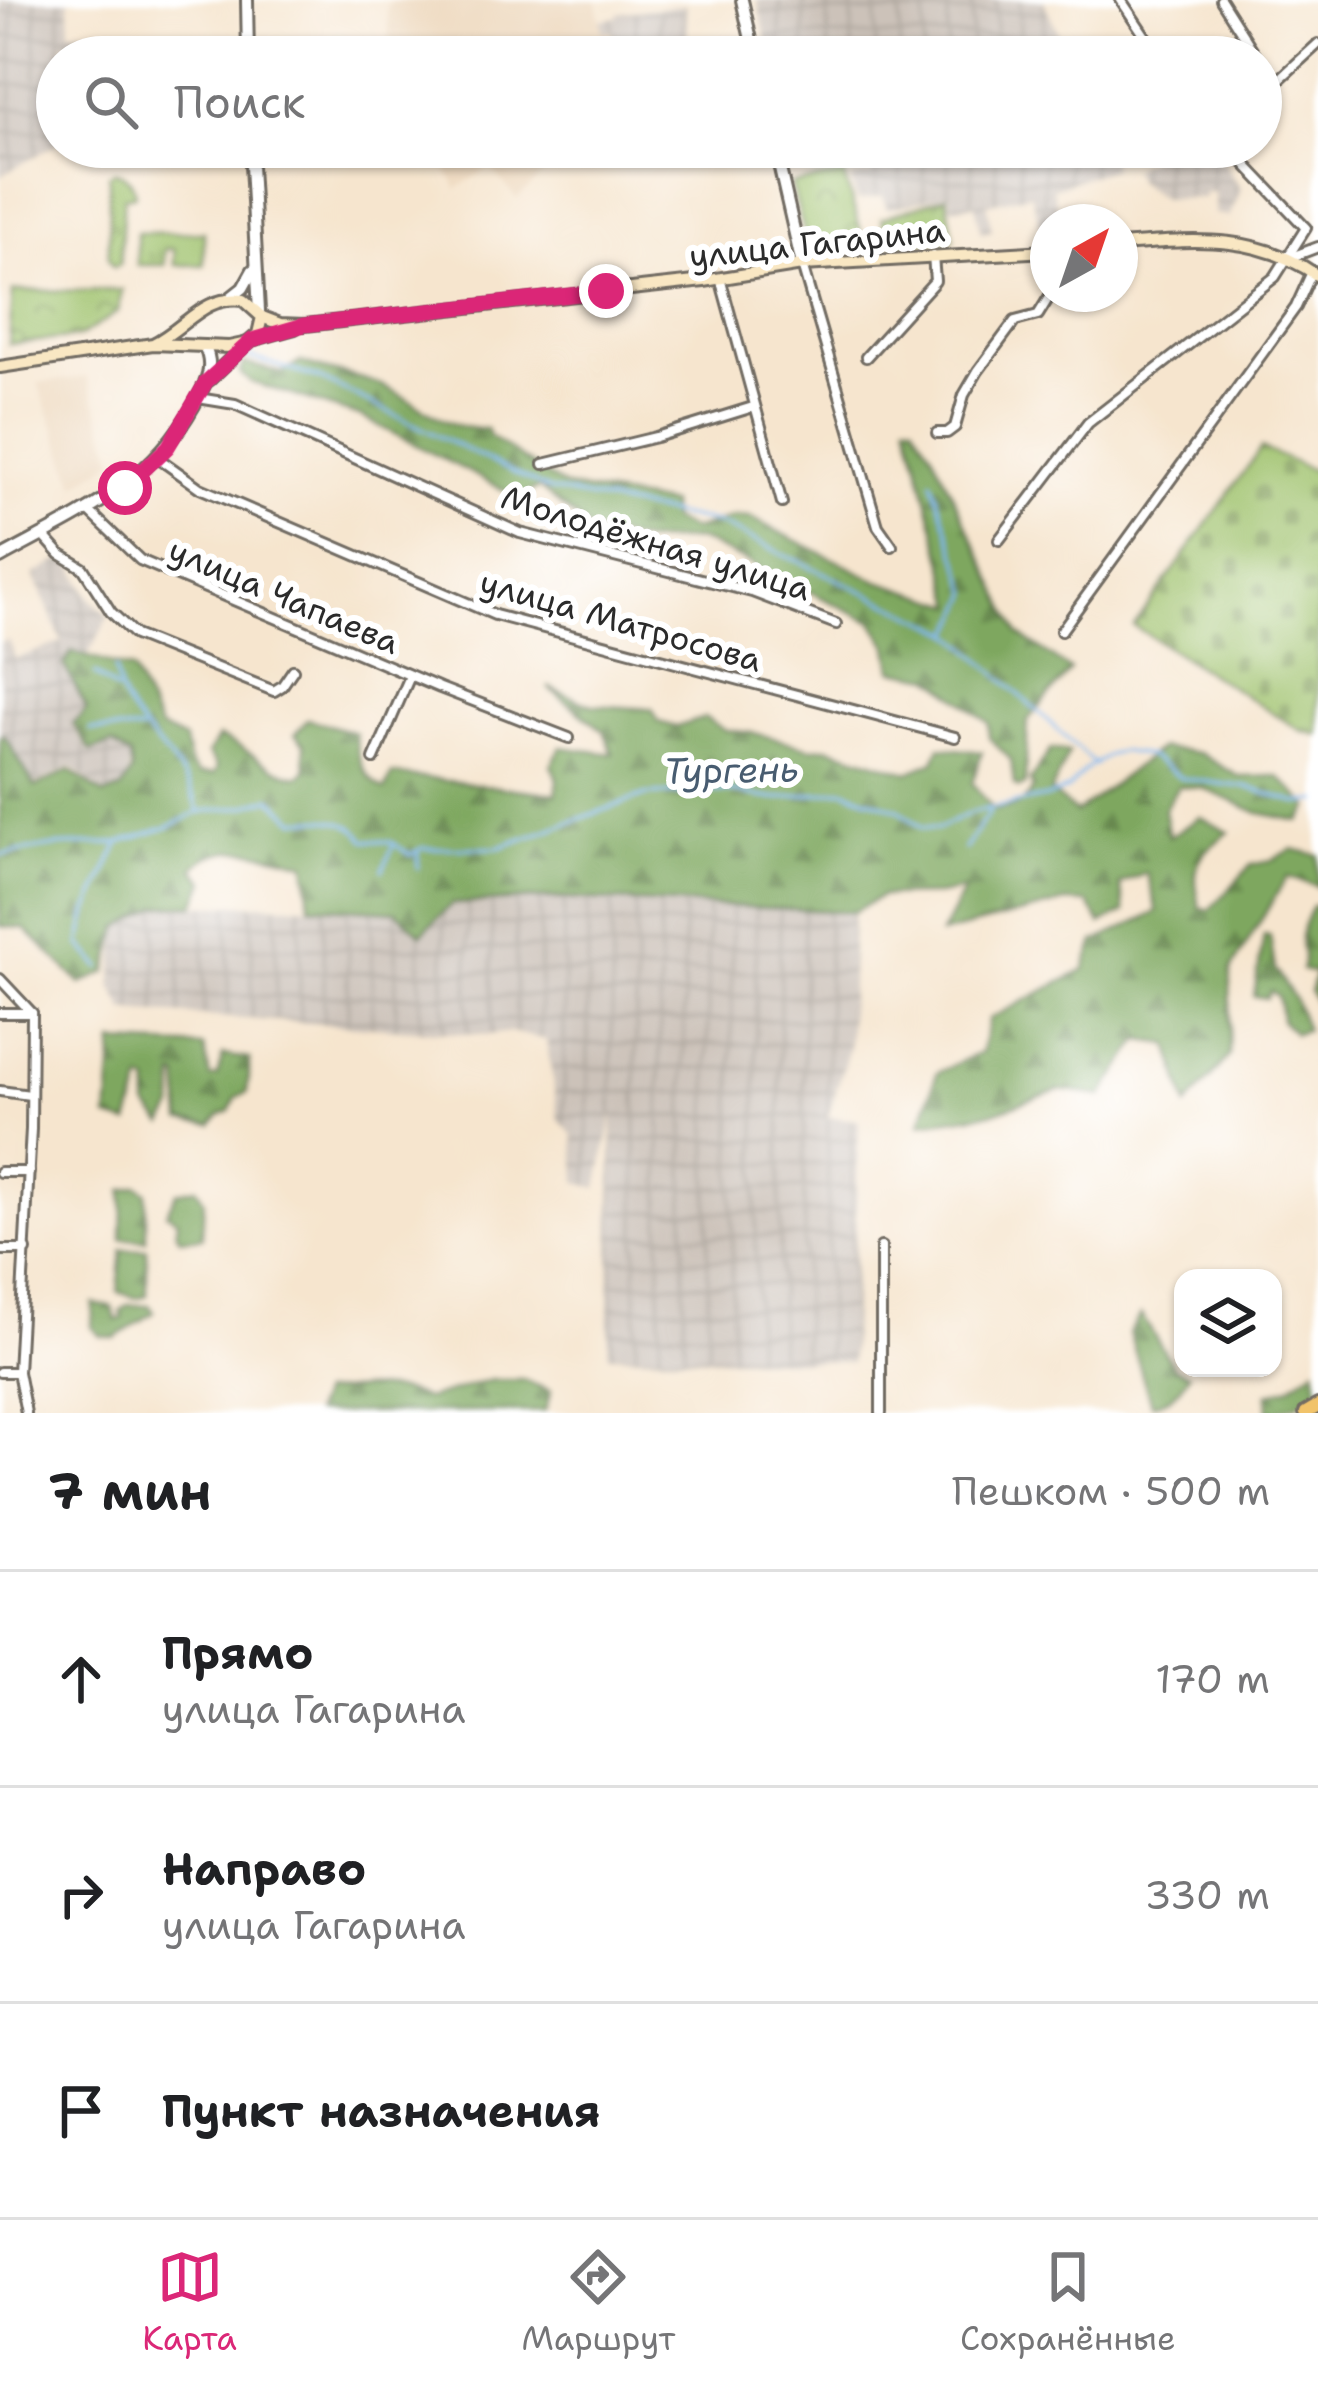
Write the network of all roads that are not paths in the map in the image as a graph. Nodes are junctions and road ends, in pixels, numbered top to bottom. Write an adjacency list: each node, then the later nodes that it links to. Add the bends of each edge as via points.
1 (247, 0): 5 (street)
2 (742, 0): 6 (street)
3 (1121, 0): 7 (street)
4 (1221, 0): 8 (street)
5 (248, 36)
6 (750, 36)
7 (1145, 36)
8 (1243, 36)
9 (1318, 44): 10 (street)
10 (1282, 78)
11 (251, 168): 20 (street)
12 (780, 168): 19 (street)
13 (1249, 168): 18 (street, via 1306,228)
14 (1138, 244): 18 (main road, via 1215,238)
15 (1318, 247): 18 (street)
16 (1030, 252): 17 (main road, улица Гагарина)
17 (933, 256): 19 (main road, улица Гагарина); 31 (street, via 935,281)
18 (1288, 259): 21 (main road); 42 (street, via 1256,294 1088,423)
19 (802, 265): 22 (main road, улица Гагарина); 43 (street, via 878,526)
20 (255, 267): 23 (street); 26 (street)
21 (1315, 274): 46 (street)
22 (720, 278): 27 (main road, улица Гагарина); 35 (street)
23 (229, 299): 25 (main road); 26 (main road)
24 (1040, 312): 36 (street, via 1016,321 978,370 955,427)
25 (195, 314): 29 (main road); 30 (main road)
26 (261, 314): 27 (main road, улица Гагарина); 28 (main road, via 263,326)
27 (304, 325): 28 (main road, улица Гагарина)
28 (250, 341): 30 (main road); 33 (street, улица Гагарина)
29 (154, 344): 30 (main road); 32 (main road)
30 (202, 345): 33 (street, улица Гагарина, via 211,363)
31 (866, 357)
32 (0, 367)
33 (206, 382): 34 (street, улица Гагарина)
34 (198, 398): 37 (street, улица Гагарина); 45 (street, Молодёжная улица, via 235,404 520,532 752,592)
35 (753, 407): 38 (street); 39 (street)
36 (937, 433)
37 (158, 458): 40 (street, улица Гагарина); 49 (street, улица Матросова, via 200,488 495,615)
38 (544, 464)
39 (782, 503)
40 (88, 510): 41 (street, улица Гагарина); 48 (street, улица Чапаева, via 140,560)
41 (43, 535): 44 (street, улица Гагарина); 47 (street, via 83,568 134,634 274,691)
42 (999, 540)
43 (892, 546)
44 (0, 558)
45 (836, 624)
46 (1061, 631)
47 (293, 670)
48 (410, 676): 50 (street, улица Чапаева); 51 (street, улица Чапаева)
49 (955, 737)
50 (569, 738)
51 (374, 759)
52 (0, 980): 54 (street)
53 (0, 1013): 54 (street)
54 (32, 1013): 56 (street)
55 (0, 1091): 56 (street)
56 (30, 1095): 58 (street)
57 (0, 1172): 58 (street)
58 (28, 1172): 61 (street)
59 (881, 1247): 66 (street)
60 (0, 1250): 61 (street)
61 (26, 1250): 63 (street)
62 (0, 1372): 63 (street)
63 (18, 1372): 65 (street)
64 (1318, 1406): 67 (main road)
65 (26, 1413)
66 (880, 1413)
67 (1306, 1413)

